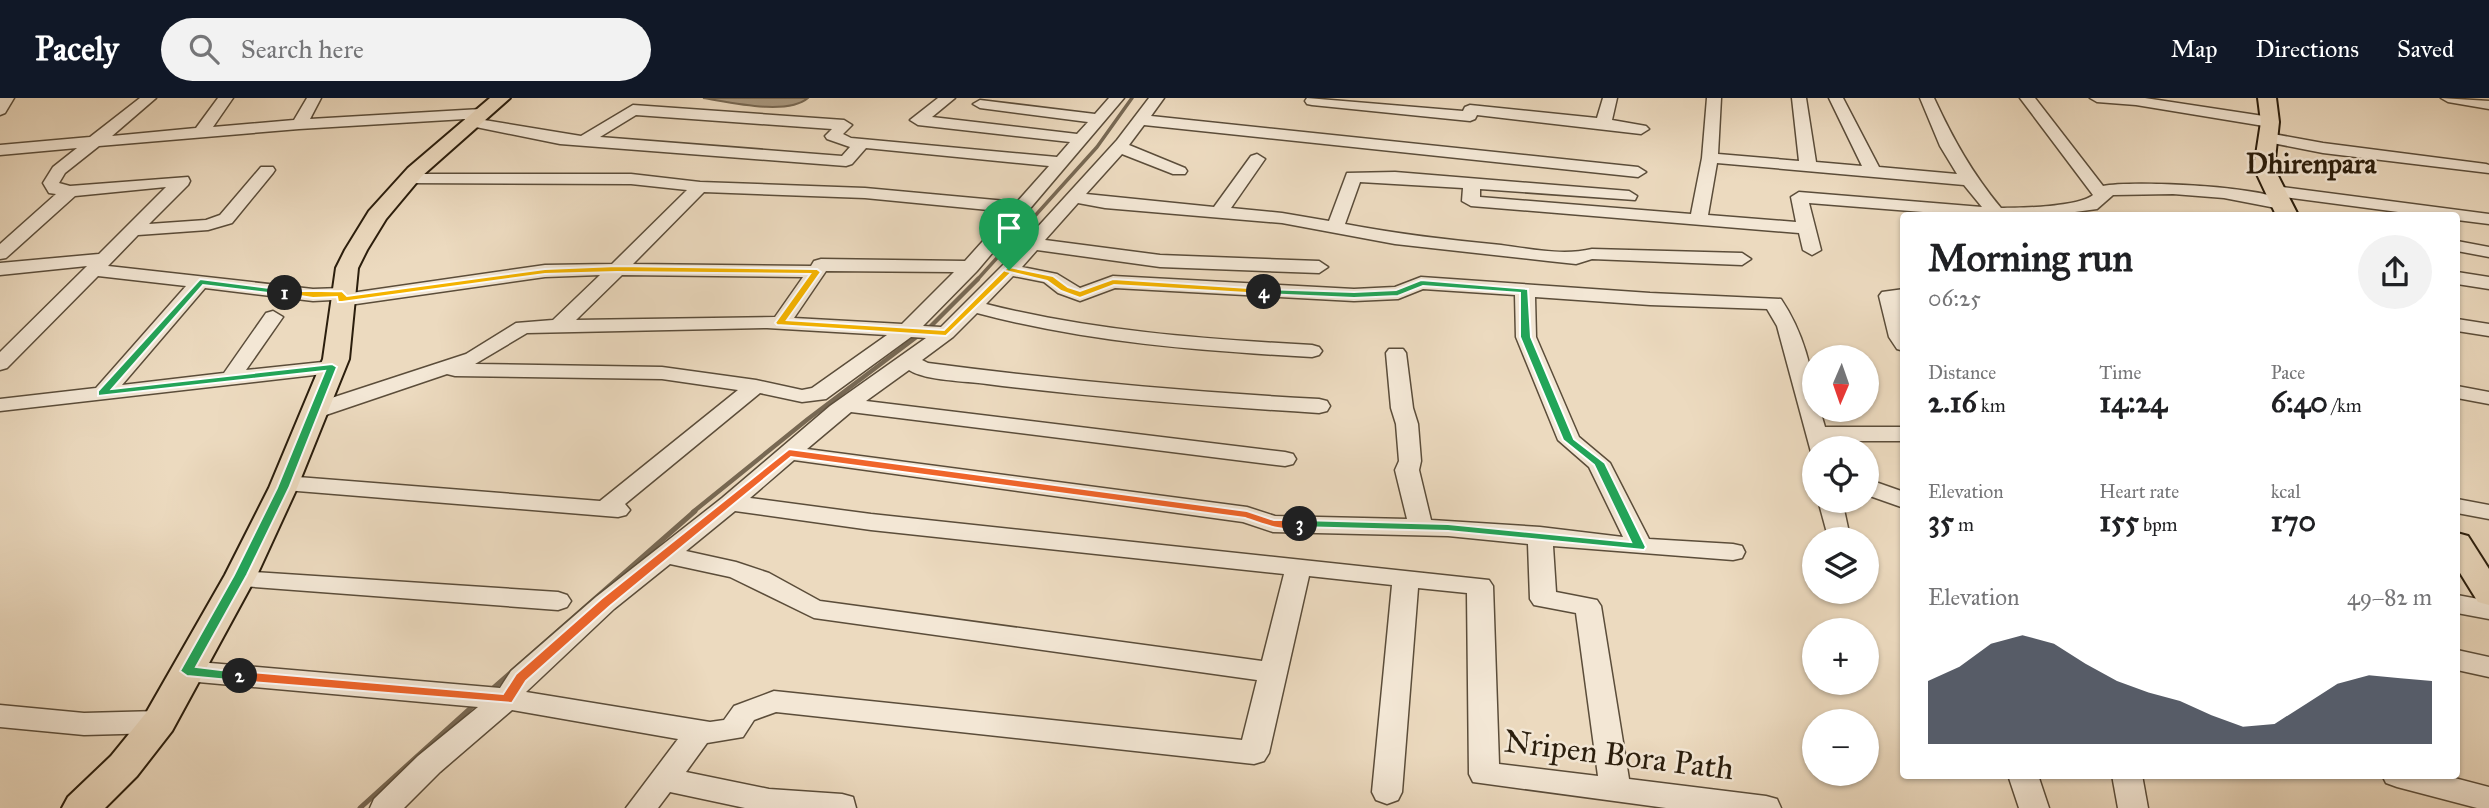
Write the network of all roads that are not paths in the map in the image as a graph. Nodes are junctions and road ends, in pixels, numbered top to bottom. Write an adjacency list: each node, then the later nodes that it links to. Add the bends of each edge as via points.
1 (8, 98): 21 (street)
2 (149, 98): 34 (street)
3 (226, 98): 31 (street)
4 (314, 98): 27 (street)
5 (948, 98): 32 (street, via 918,120)
6 (1117, 98): 24 (street)
7 (1157, 98): 25 (street)
8 (1556, 98): 23 (street)
9 (1610, 98): 26 (street)
10 (1714, 98): 38 (street)
11 (1799, 98): 42 (street)
12 (1836, 98): 47 (street)
13 (1927, 98): 49 (street)
14 (2027, 98): 54 (street)
15 (2105, 98): 30 (street)
16 (2267, 98): 30 (main road)
17 (2448, 98): 20 (street)
18 (1312, 101): 28 (street)
19 (980, 104): 24 (street)
20 (2489, 105)
21 (0, 110)
22 (484, 112): 27 (street); 33 (street, via 560,139); 48 (main road)
23 (1547, 117): 26 (street); 28 (street)
24 (1099, 119): 32 (street)
25 (1140, 120): 28 (street, via 1323,137); 36 (street)
26 (1603, 123): 29 (street)
27 (299, 124): 31 (street)
28 (1467, 125): 46 (street)
29 (1641, 129)
30 (2269, 130): 43 (street, via 2323,148); 56 (main road, via 2264,168)
31 (200, 134): 34 (street)
32 (1082, 139): 40 (street)
33 (585, 140): 35 (street, via 846,161); 35 (street, via 633,110 844,125 833,136)
34 (90, 144): 37 (street); 52 (street, via 59,170 51,183 55,189)
35 (861, 144): 40 (street)
36 (1119, 147): 45 (street); 55 (street)
37 (7, 150): 41 (street)
38 (1710, 158): 42 (street); 65 (street)
39 (1256, 159): 62 (street)
40 (1062, 162): 57 (street)
41 (0, 163)
42 (1808, 165): 47 (street)
43 (2486, 169)
44 (267, 170): 68 (street, via 226,219 208,225)
45 (1179, 171)
46 (1638, 172)
47 (1872, 172): 49 (street)
48 (410, 179): 51 (street, via 631,179); 87 (main road, via 355,250)
49 (1969, 180): 59 (street)
50 (1472, 184): 53 (street); 65 (street, via 1471,201); 66 (street, via 1353,177)
51 (700, 187): 57 (street, via 865,193); 79 (street)
52 (70, 191): 68 (street, via 183,181); 73 (street)
53 (1629, 196)
54 (2102, 196): 56 (street, via 2109,190 2173,189); 60 (street, via 2091,205)
55 (1072, 197): 62 (street); 69 (street)
56 (2281, 203): 61 (street)
57 (1022, 208): 76 (street)
58 (1973, 212): 67 (street, via 1799,198)
59 (1996, 212)
60 (2046, 212)
61 (2398, 212)
62 (1218, 214): 66 (street, via 1282,218)
63 (2460, 217): 64 (street)
64 (2489, 219)
65 (1699, 220): 67 (street)
66 (1335, 228): 74 (street, via 1548,256)
67 (1805, 228): 71 (street)
68 (134, 230): 75 (street)
69 (1032, 244): 77 (street, via 1160,261); 80 (street)
70 (2460, 247): 72 (street)
71 (1812, 250)
72 (2489, 252)
73 (0, 254)
74 (1742, 259)
75 (100, 265): 78 (street); 83 (street); 100 (street)
76 (970, 267): 81 (street, via 821,265); 93 (street)
77 (1319, 267)
78 (0, 269)
79 (617, 269): 81 (street); 87 (street, via 501,275); 92 (street)
80 (1009, 270): 85 (street, via 1050,278 1080,295 1113,282 1354,295 1398,293 1421,283); 88 (street)
81 (817, 272): 90 (street)
82 (2460, 278): 84 (street)
83 (200, 282): 87 (street); 106 (street)
84 (2489, 283)
85 (1525, 291): 113 (street, via 1774,303 1787,326); 125 (street, via 1525,337 1569,440 1599,463)
86 (1900, 296): 96 (street, via 1889,296)
87 (342, 297): 101 (main road)
88 (973, 306): 95 (street); 97 (street, via 1106,337)
89 (273, 317): 103 (street)
90 (780, 323): 92 (street); 93 (street)
91 (2460, 325): 94 (street)
92 (559, 326): 102 (street, via 523,327 496,346)
93 (911, 329): 95 (street); 104 (street, via 813,396)
94 (2489, 330)
95 (941, 332): 99 (street)
96 (1900, 339)
97 (1312, 351)
98 (1396, 353): 123 (street, via 1407,424 1407,470)
99 (908, 360): 109 (street); 110 (street, via 922,369 1001,379)
100 (0, 364)
101 (332, 367): 103 (street); 111 (main road)
102 (442, 369): 104 (street, via 662,373); 111 (street)
103 (230, 379): 106 (street)
104 (756, 386): 117 (street, via 613,510)
105 (2460, 393): 107 (street)
106 (102, 394): 108 (street)
107 (2489, 398)
108 (0, 405)
109 (846, 405): 115 (street); 116 (street)
110 (1319, 406)
111 (314, 411): 117 (main road)
112 (1900, 434): 114 (street)
113 (1816, 436)
114 (1879, 436)
115 (789, 453): 120 (street); 123 (street, via 1247,515 1273,524)
116 (1285, 460)
117 (285, 483): 131 (main road)
118 (1879, 491): 119 (street)
119 (1900, 498)
120 (730, 503): 128 (street); 129 (street)
121 (2460, 507): 122 (street)
122 (2489, 512)
123 (1421, 527): 124 (street)
124 (1540, 536): 125 (street); 148 (street, via 1543,599 1588,606)
125 (1640, 547): 127 (street)
126 (2460, 547): 132 (main road)
127 (1733, 552)
128 (667, 555): 139 (street, via 736,570 814,609); 140 (street)
129 (1298, 568): 130 (street); 139 (street)
130 (1406, 578): 148 (street, Nripen Bora Path, via 1480,586 1484,774); 149 (street)
131 (238, 579): 133 (street); 138 (main road)
132 (2489, 594)
133 (558, 601)
134 (2460, 605): 135 (street)
135 (2489, 610)
136 (2460, 661): 137 (street)
137 (2489, 667)
138 (187, 671): 140 (street); 142 (main road)
139 (1273, 672): 143 (street, via 1254,753 774,701 744,713 733,729)
140 (491, 698): 143 (street); 153 (street)
141 (0, 716): 142 (street, via 84,724)
142 (159, 722): 152 (main road, via 124,766)
143 (700, 732): 144 (street)
144 (663, 779): 151 (street, via 769,801); 154 (street)
145 (2024, 779): 156 (street)
146 (2128, 779): 157 (street)
147 (2412, 779): 150 (street)
148 (1615, 790): 155 (street, Nripen Bora Path)
149 (1387, 792)
150 (2489, 799)
151 (842, 806)
152 (81, 808)
153 (385, 808)
154 (641, 808)
155 (1766, 808)
156 (2034, 808)
157 (2133, 808)

